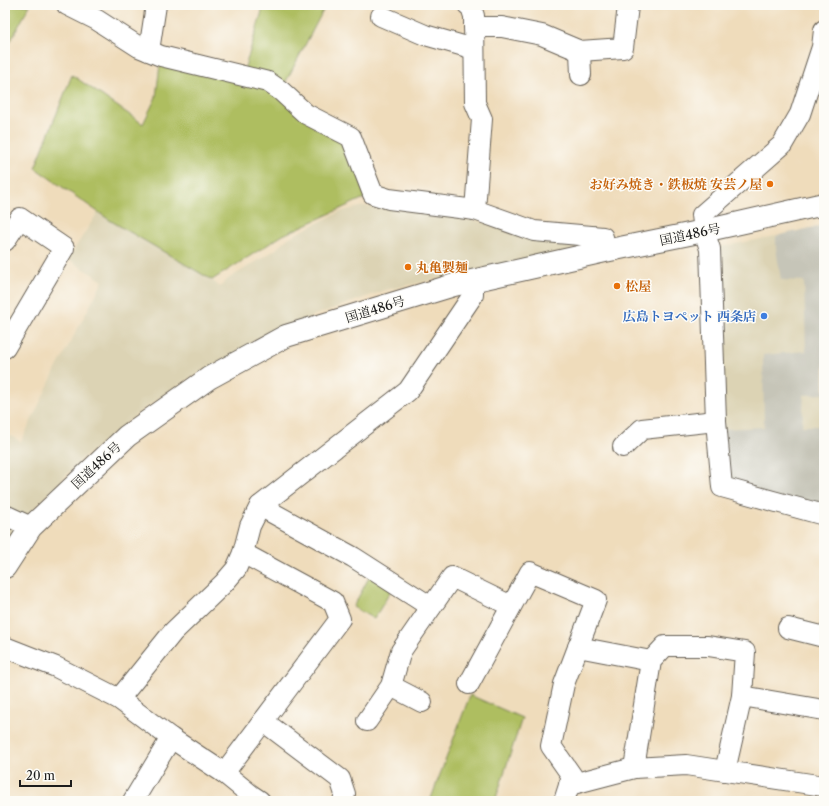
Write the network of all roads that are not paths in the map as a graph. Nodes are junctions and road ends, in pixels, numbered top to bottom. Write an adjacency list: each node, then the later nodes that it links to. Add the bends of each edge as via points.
1 (67, 5): 9 (street)
2 (156, 5): 9 (street)
3 (468, 5): 6 (street, via 471,6 474,16)
4 (628, 6): 10 (street, via 623,48)
5 (381, 16): 8 (street, via 425,35)
6 (474, 27): 8 (street); 10 (street, via 502,27 542,35)
7 (824, 30): 14 (street, via 822,47 800,114 782,145 702,215)
8 (474, 49): 13 (street, via 475,103 482,119)
9 (149, 51): 13 (street, via 268,82 306,114 351,136 373,194 389,199)
10 (580, 51): 11 (street)
11 (580, 75)
12 (824, 204): 14 (highway, 国道486号)
13 (475, 210): 16 (street, via 534,230 603,237)
14 (704, 231): 16 (highway, 国道486号); 19 (street, via 710,249)
15 (5, 241): 18 (street, via 20,218 64,248)
16 (605, 251): 17 (highway, 国道486号)
17 (473, 281): 21 (street, via 474,295 408,391); 24 (highway, 国道486号, via 286,336 209,378 127,436)
18 (5, 348)
19 (716, 421): 20 (street, via 642,429); 23 (street, via 722,487)
20 (623, 447)
21 (260, 506): 25 (street, via 250,526); 28 (street, via 353,557)
22 (5, 515): 24 (street)
23 (824, 515)
24 (31, 528): 26 (highway, 国道486号)
25 (243, 553): 37 (street, via 236,568 224,583 173,632); 40 (street, via 333,602 340,619)
26 (5, 567)
27 (511, 606): 28 (street, via 452,577); 32 (street, via 530,572 596,600); 34 (street)
28 (431, 607): 35 (street, via 401,651)
29 (788, 628): 30 (street)
30 (824, 637)
31 (5, 647): 37 (street, via 56,668)
32 (578, 647): 33 (street); 47 (street, via 564,684 551,746 572,776)
33 (651, 661): 36 (street, via 665,646 708,646 745,652); 43 (street)
34 (469, 684)
35 (391, 686): 38 (street); 41 (street)
36 (742, 696): 39 (street); 44 (street)
37 (119, 699): 42 (street)
38 (422, 702)
39 (824, 710)
40 (263, 721): 45 (street); 50 (street, via 340,779 345,794)
41 (367, 721)
42 (171, 738): 45 (street); 48 (street)
43 (634, 768): 44 (street, via 686,764); 47 (street)
44 (726, 771): 46 (street)
45 (224, 773): 49 (street)
46 (824, 786)
47 (566, 793)
48 (133, 801)
49 (260, 801)
50 (343, 801)

